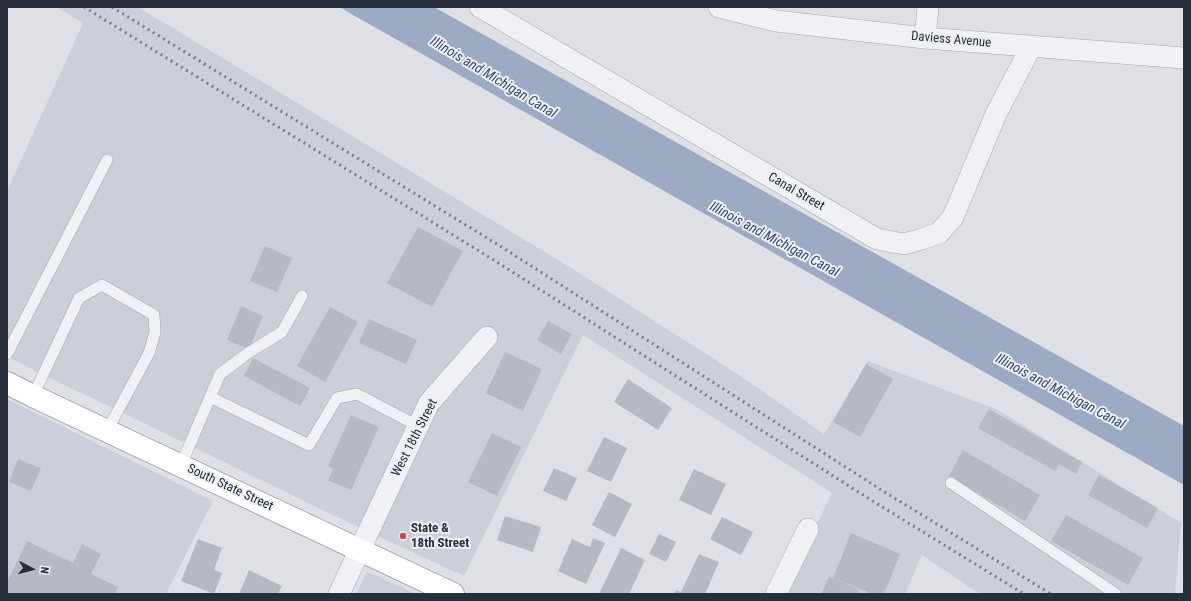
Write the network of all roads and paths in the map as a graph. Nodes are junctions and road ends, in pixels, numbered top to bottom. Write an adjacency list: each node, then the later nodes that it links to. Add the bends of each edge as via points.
1 (480, 7): 5 (street, Canal Street, via 877,239 904,244 939,233 953,217 996,114)
2 (719, 7): 4 (street, Daviess Avenue, via 776,21)
3 (928, 7): 4 (street)
4 (926, 38): 5 (street, Daviess Avenue)
5 (1031, 47): 6 (street, Daviess Avenue)
6 (1184, 58)
7 (107, 160): 10 (lane)
8 (302, 296): 13 (lane, via 282,332 220,374)
9 (486, 337): 14 (street, West 18th Street, via 429,403)
10 (7, 354)
11 (9, 389): 12 (main road, South State Street)
12 (33, 396): 15 (main road, South State Street); 15 (lane, via 80,298 102,285 154,315 155,332 149,353)
13 (210, 397): 14 (lane, via 309,445 337,398 357,394); 16 (lane)
14 (418, 426): 19 (street, West 18th Street)
15 (106, 430): 16 (main road, South State Street)
16 (181, 465): 19 (main road, South State Street)
17 (951, 483): 23 (lane)
18 (808, 529): 22 (street)
19 (360, 550): 20 (street, West 18th Street); 21 (main road, South State Street)
20 (339, 594)
21 (453, 594)
22 (776, 594)
23 (1116, 594)

